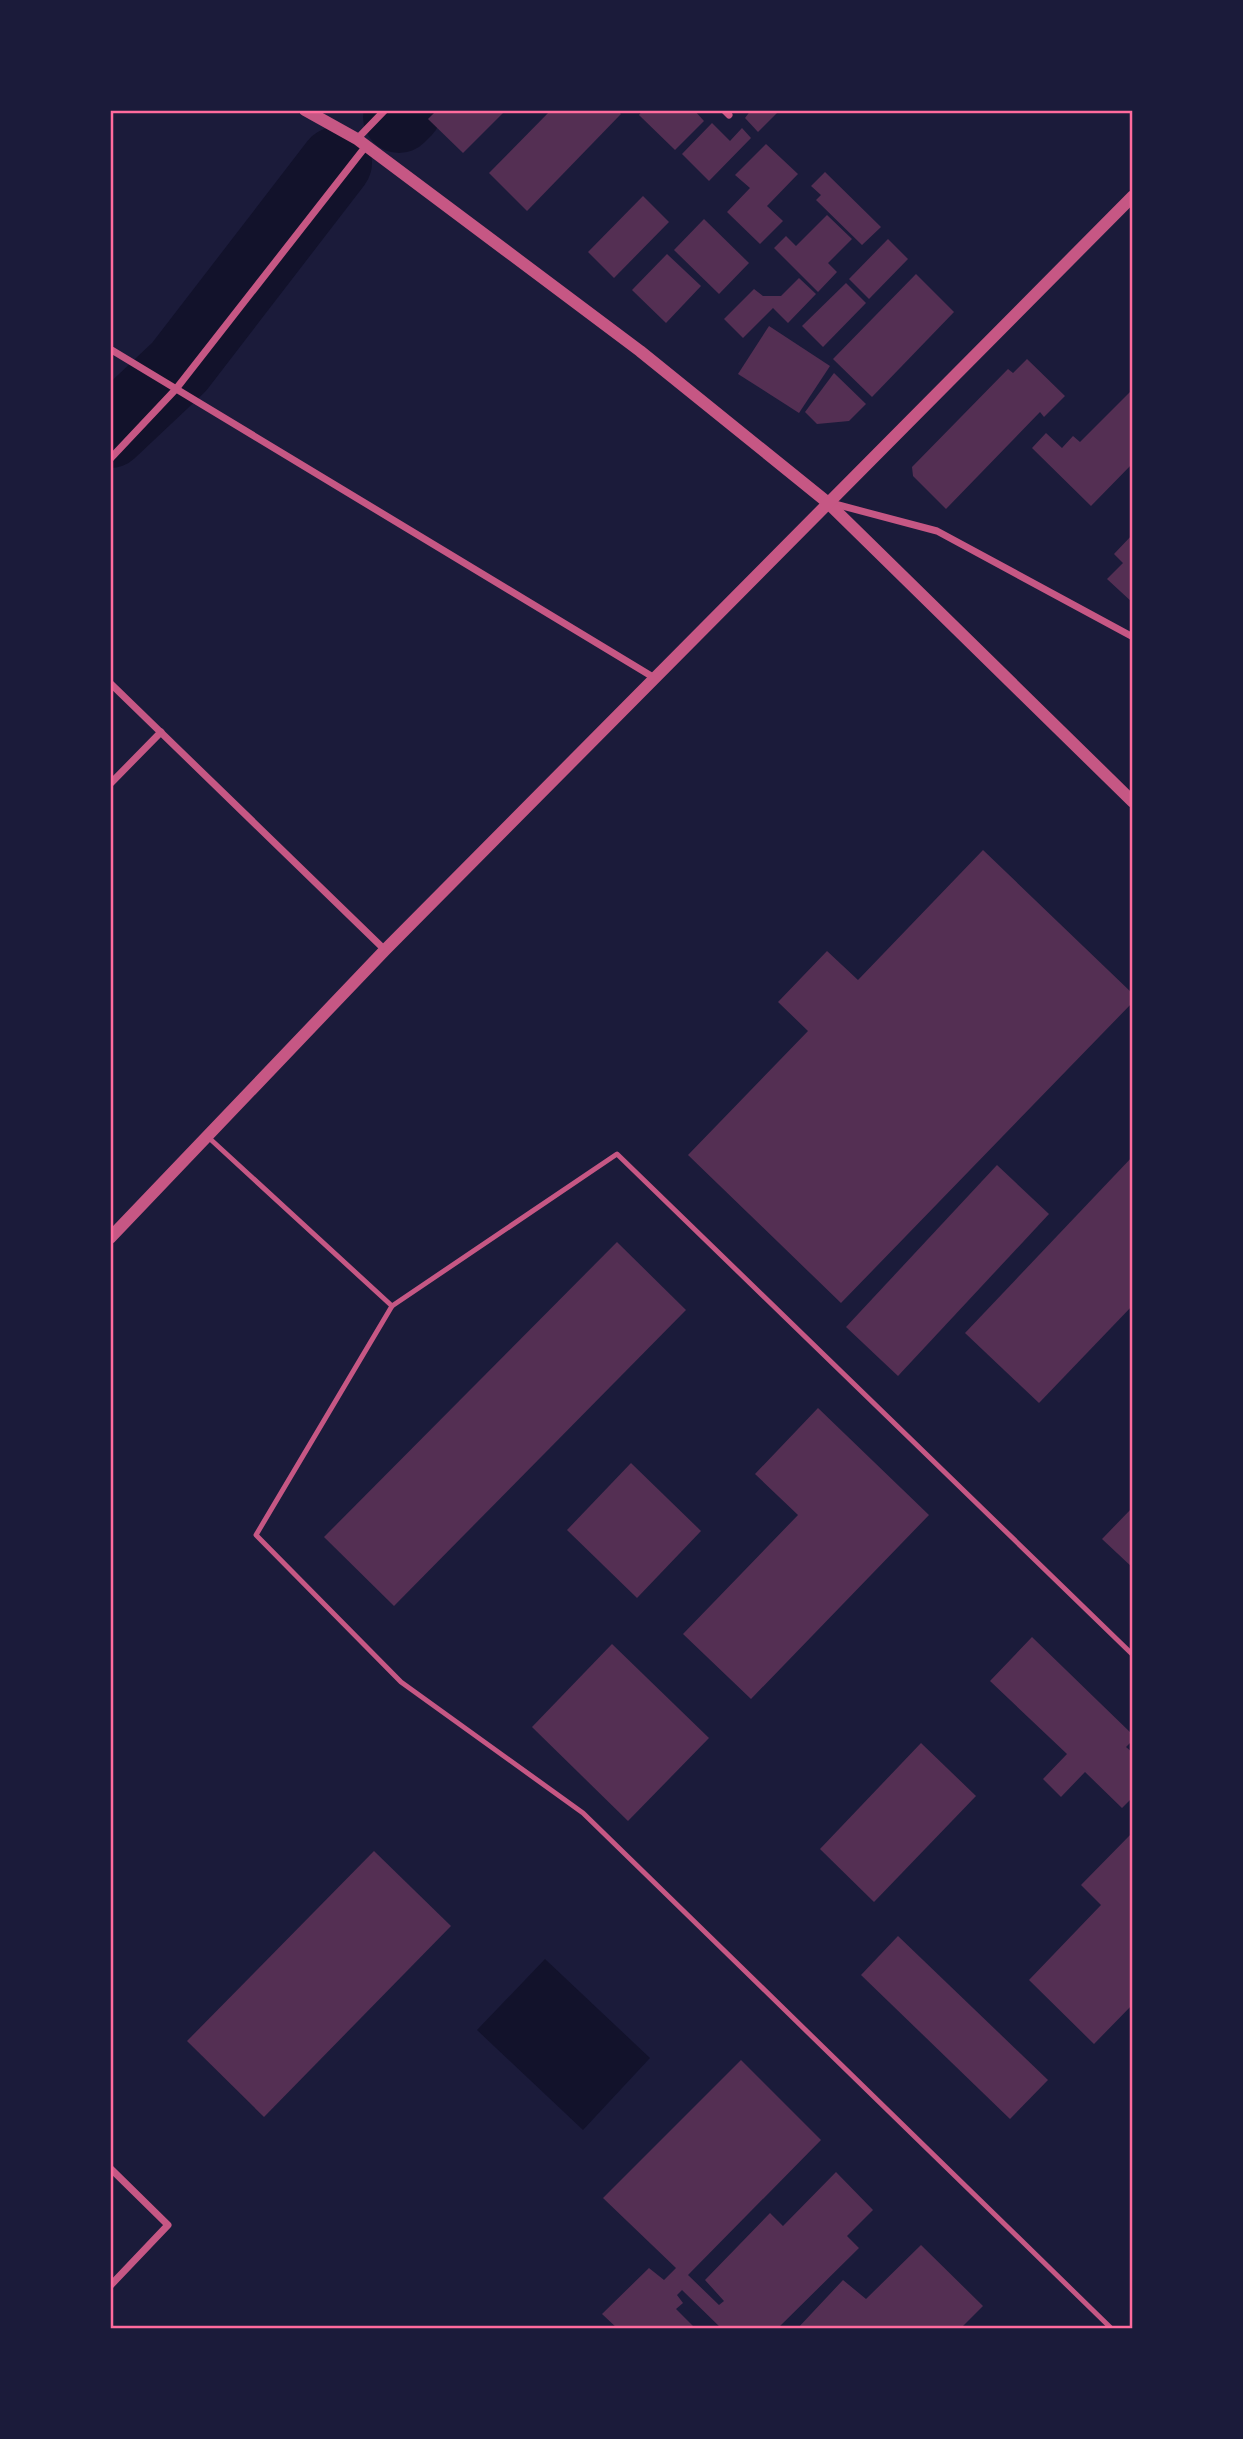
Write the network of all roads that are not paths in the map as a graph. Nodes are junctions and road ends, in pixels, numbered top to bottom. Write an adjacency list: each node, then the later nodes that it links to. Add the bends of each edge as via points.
1 (305, 110): 3 (street)
2 (385, 110): 3 (street)
3 (362, 143): 6 (street); 8 (street, via 640,351)
4 (1133, 196): 8 (street)
5 (110, 348): 6 (street)
6 (176, 389): 7 (street); 10 (street)
7 (110, 458)
8 (827, 502): 9 (street, via 937,531); 10 (street); 14 (street)
9 (1133, 637)
10 (653, 677): 15 (street)
11 (110, 683): 12 (street)
12 (161, 732): 13 (street); 15 (street)
13 (110, 784)
14 (1133, 802)
15 (385, 950): 16 (street)
16 (208, 1137): 17 (street); 18 (lane)
17 (110, 1238)
18 (391, 1306): 19 (lane, via 617,1154); 22 (lane, via 256,1535 401,1682 583,1813)
19 (1133, 1655)
20 (110, 2168): 21 (street, via 167,2225)
21 (110, 2286)
22 (1112, 2329)

